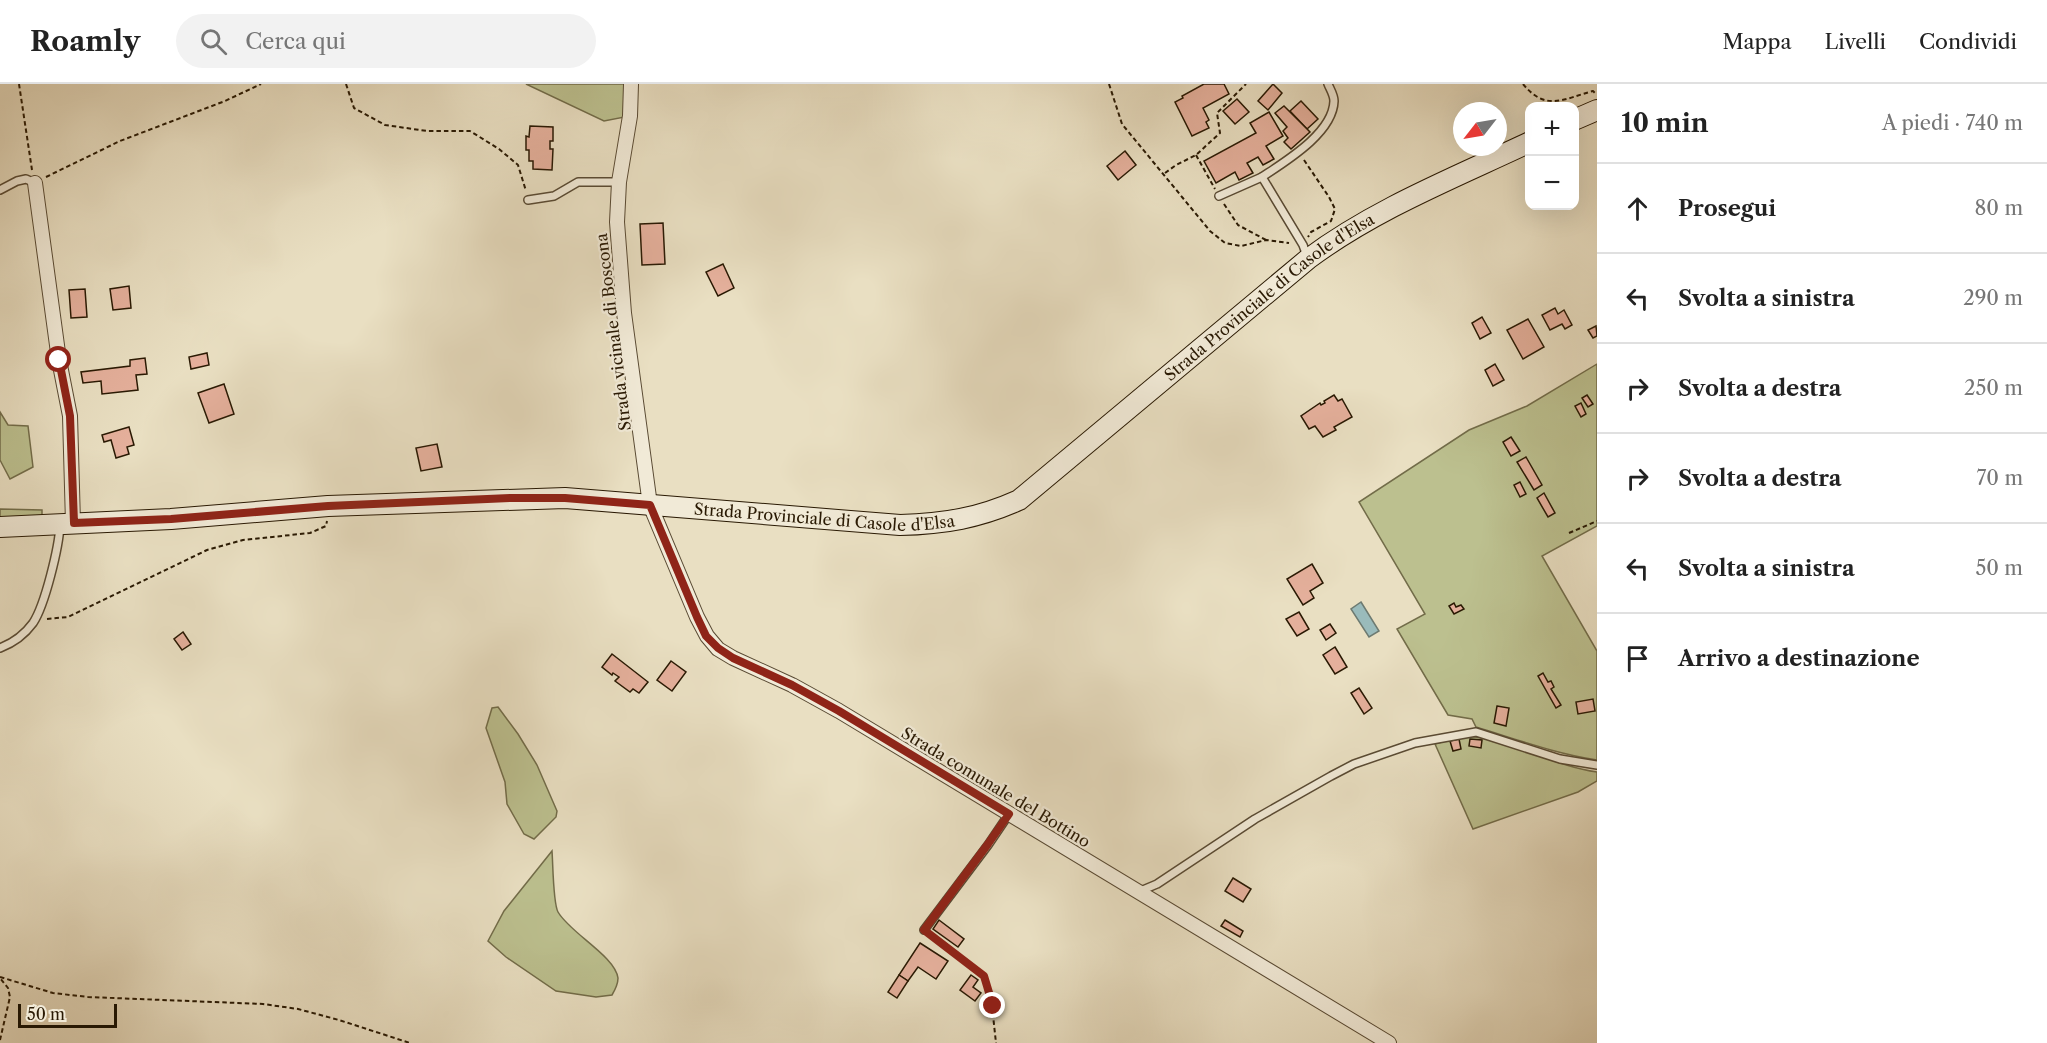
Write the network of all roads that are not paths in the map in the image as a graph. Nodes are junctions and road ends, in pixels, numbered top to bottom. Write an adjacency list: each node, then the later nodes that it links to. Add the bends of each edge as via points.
1 (631, 84): 7 (street, Strada vicinale di Boscona)
2 (1328, 84): 6 (lane, via 1334,99 1325,126 1299,152)
3 (1597, 110): 4 (main road)
4 (1579, 118)
5 (1525, 144): 12 (main road, Strada Provinciale di Casole d'Elsa)
6 (1262, 177): 10 (lane); 12 (lane)
7 (619, 182): 11 (lane, via 578,182 554,196); 13 (street, Strada vicinale di Boscona, via 617,222 624,313)
8 (34, 183): 9 (lane, via 26,179); 14 (street, via 70,416)
9 (0, 190)
10 (1219, 196)
11 (528, 200)
12 (1305, 252): 13 (main road, Strada Provinciale di Casole d'Elsa, via 1060,468 1019,500 999,509 949,522 900,525)
13 (650, 505): 14 (main road, Strada Provinciale di Casole d'Elsa, via 565,498 328,506); 18 (street, Strada comunale del Bottino, via 706,636 718,648 839,711)
14 (67, 523): 15 (main road, Strada Provinciale di Casole d'Elsa); 16 (lane, via 35,620 20,637)
15 (0, 527)
16 (0, 648)
17 (1597, 765): 19 (lane, via 1560,759 1476,732 1415,742 1331,776)
18 (1009, 814): 19 (street, Strada comunale del Bottino); 20 (lane)
19 (1138, 892): 21 (street, Strada comunale del Bottino)
20 (924, 930)
21 (1389, 1043)

